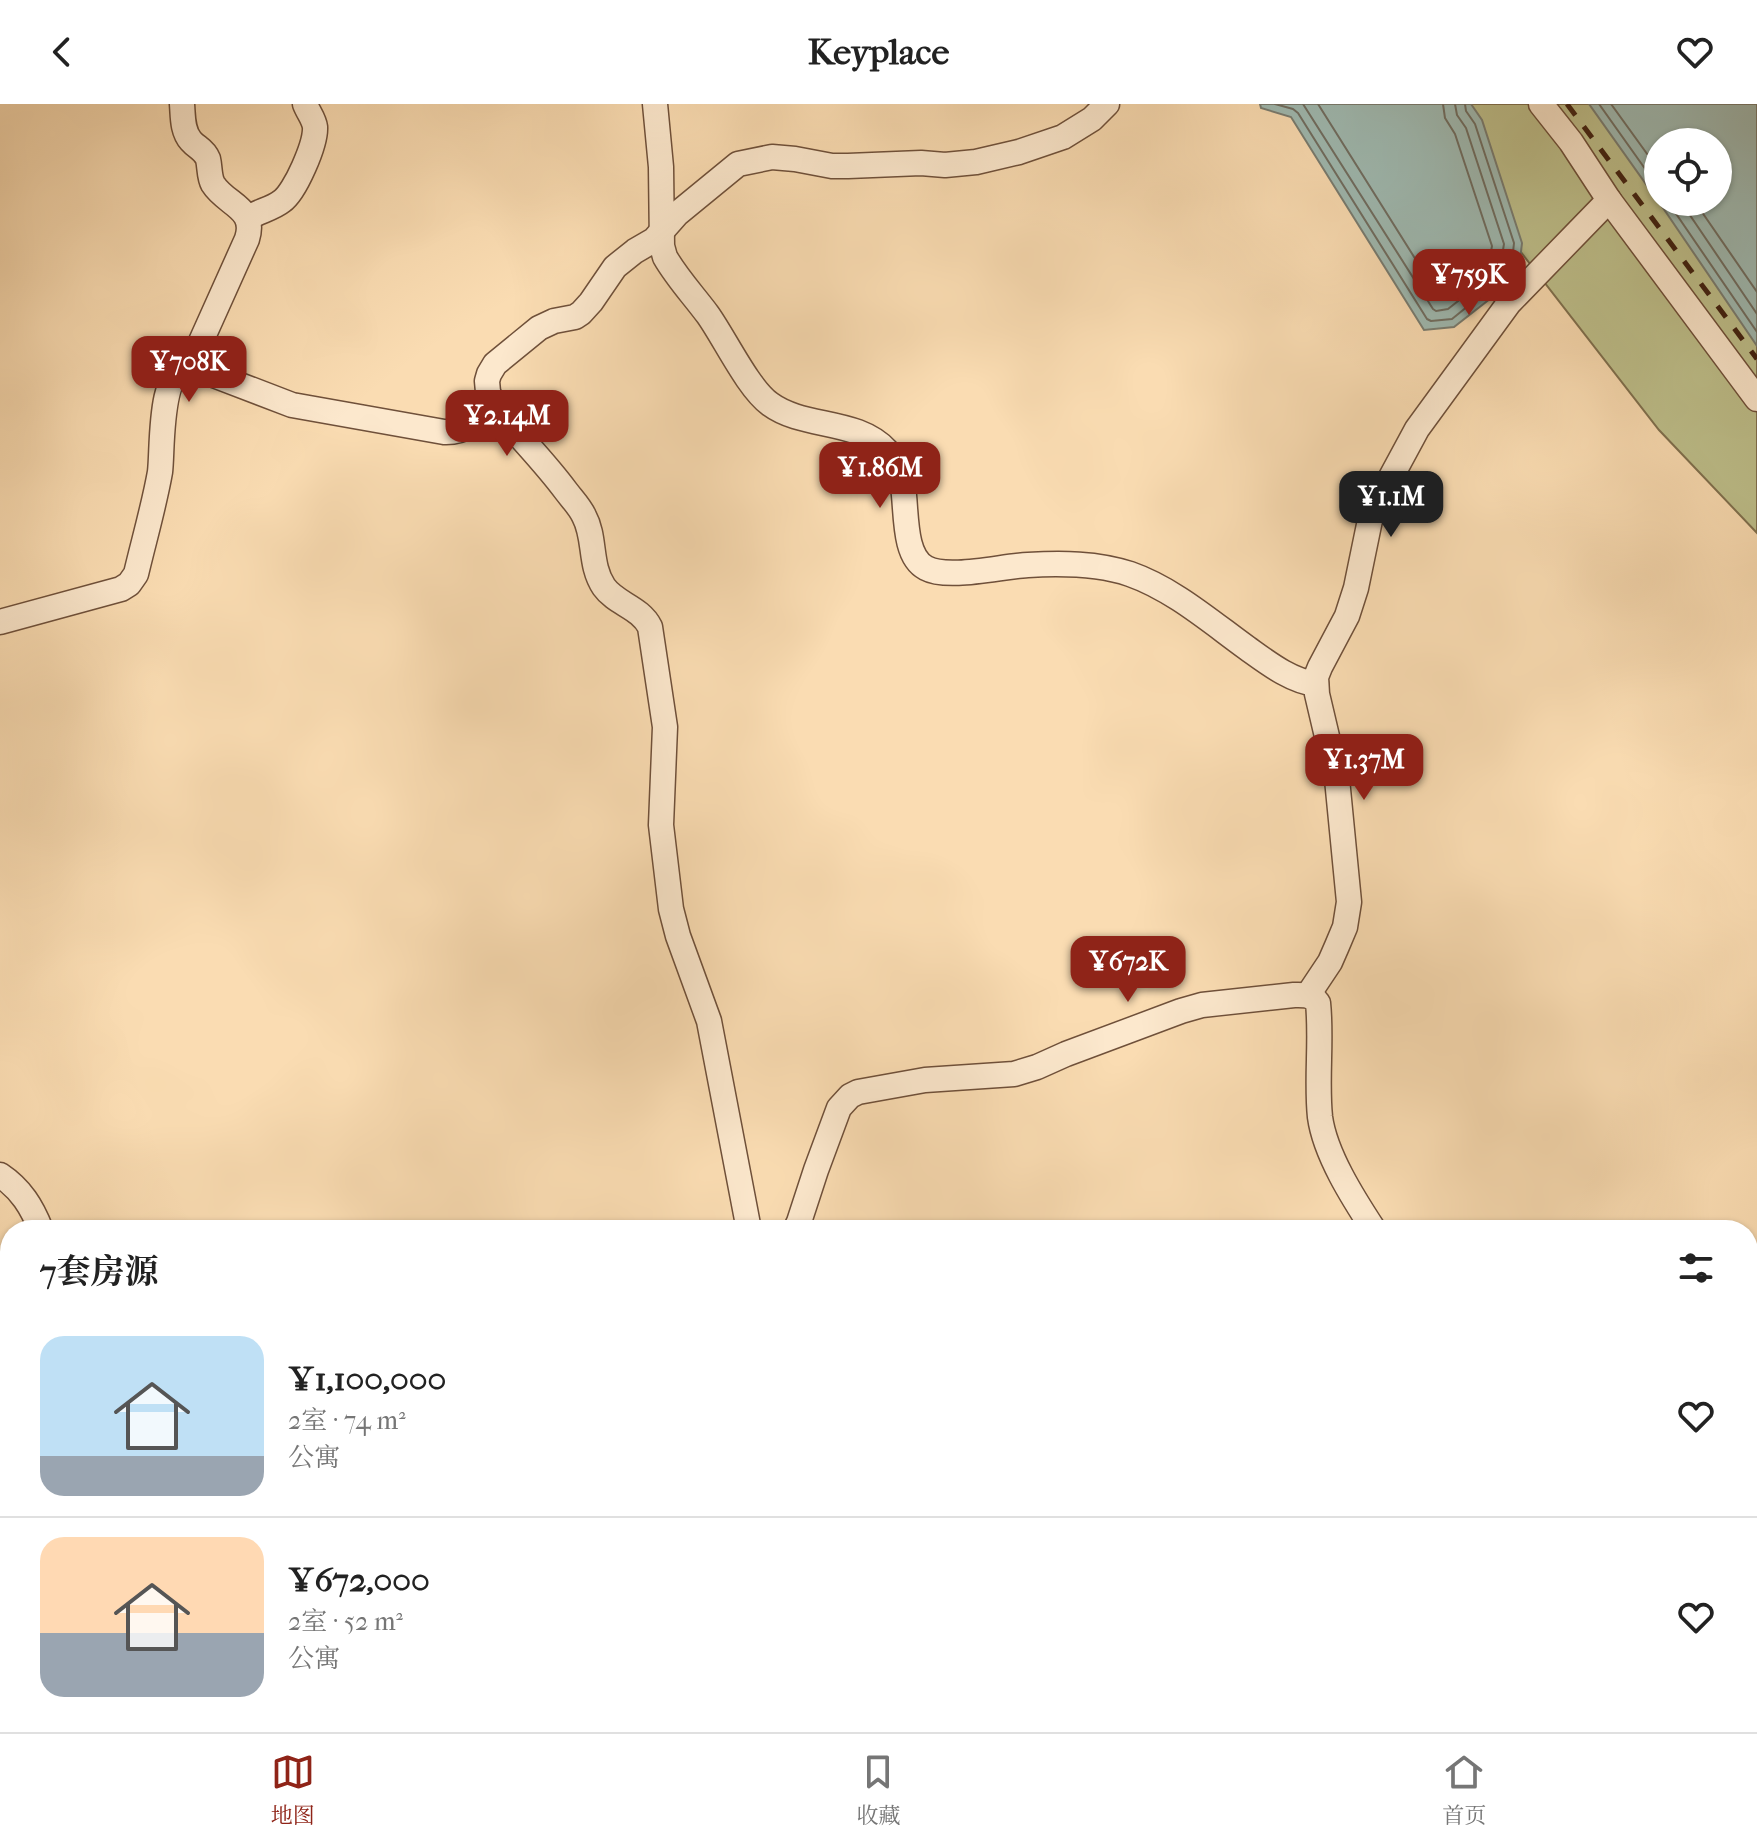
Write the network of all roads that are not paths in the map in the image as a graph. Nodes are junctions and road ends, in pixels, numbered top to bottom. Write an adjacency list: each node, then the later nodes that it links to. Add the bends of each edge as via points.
1 (182, 104): 7 (street, via 185,130 207,156 213,184)
2 (305, 104): 7 (street, via 315,135 290,194)
3 (655, 104): 8 (street)
4 (1107, 104): 8 (street, via 1063,137 976,162 832,166 772,157 738,164)
5 (1541, 104): 6 (street)
6 (1609, 200): 10 (street); 13 (street, via 1509,303 1417,429 1370,520 1356,588)
7 (248, 218): 9 (street, via 247,239)
8 (662, 230): 11 (street, via 615,267 581,313 539,328 495,364 487,381); 13 (street, via 669,265 770,404 862,434 889,454 899,470 908,535 921,566 946,573 1059,563 1130,575 1195,610 1296,679)
9 (190, 366): 11 (street, via 292,405 444,432 467,427); 12 (street, via 180,369 167,396 159,473 133,579 121,589)
10 (1757, 399)
11 (494, 406): 17 (street, via 583,513 601,583 650,627 665,727 661,825 671,909 709,1021)
12 (0, 622)
13 (1316, 684): 14 (street, via 1337,779 1349,902 1337,946)
14 (1308, 995): 18 (street, via 1181,1011 1014,1074 925,1080 858,1092 839,1108); 19 (street, via 1318,1003 1321,1118 1327,1144)
15 (0, 1175): 16 (street, via 18,1190)
16 (37, 1220)
17 (747, 1220)
18 (800, 1220)
19 (1368, 1220)

